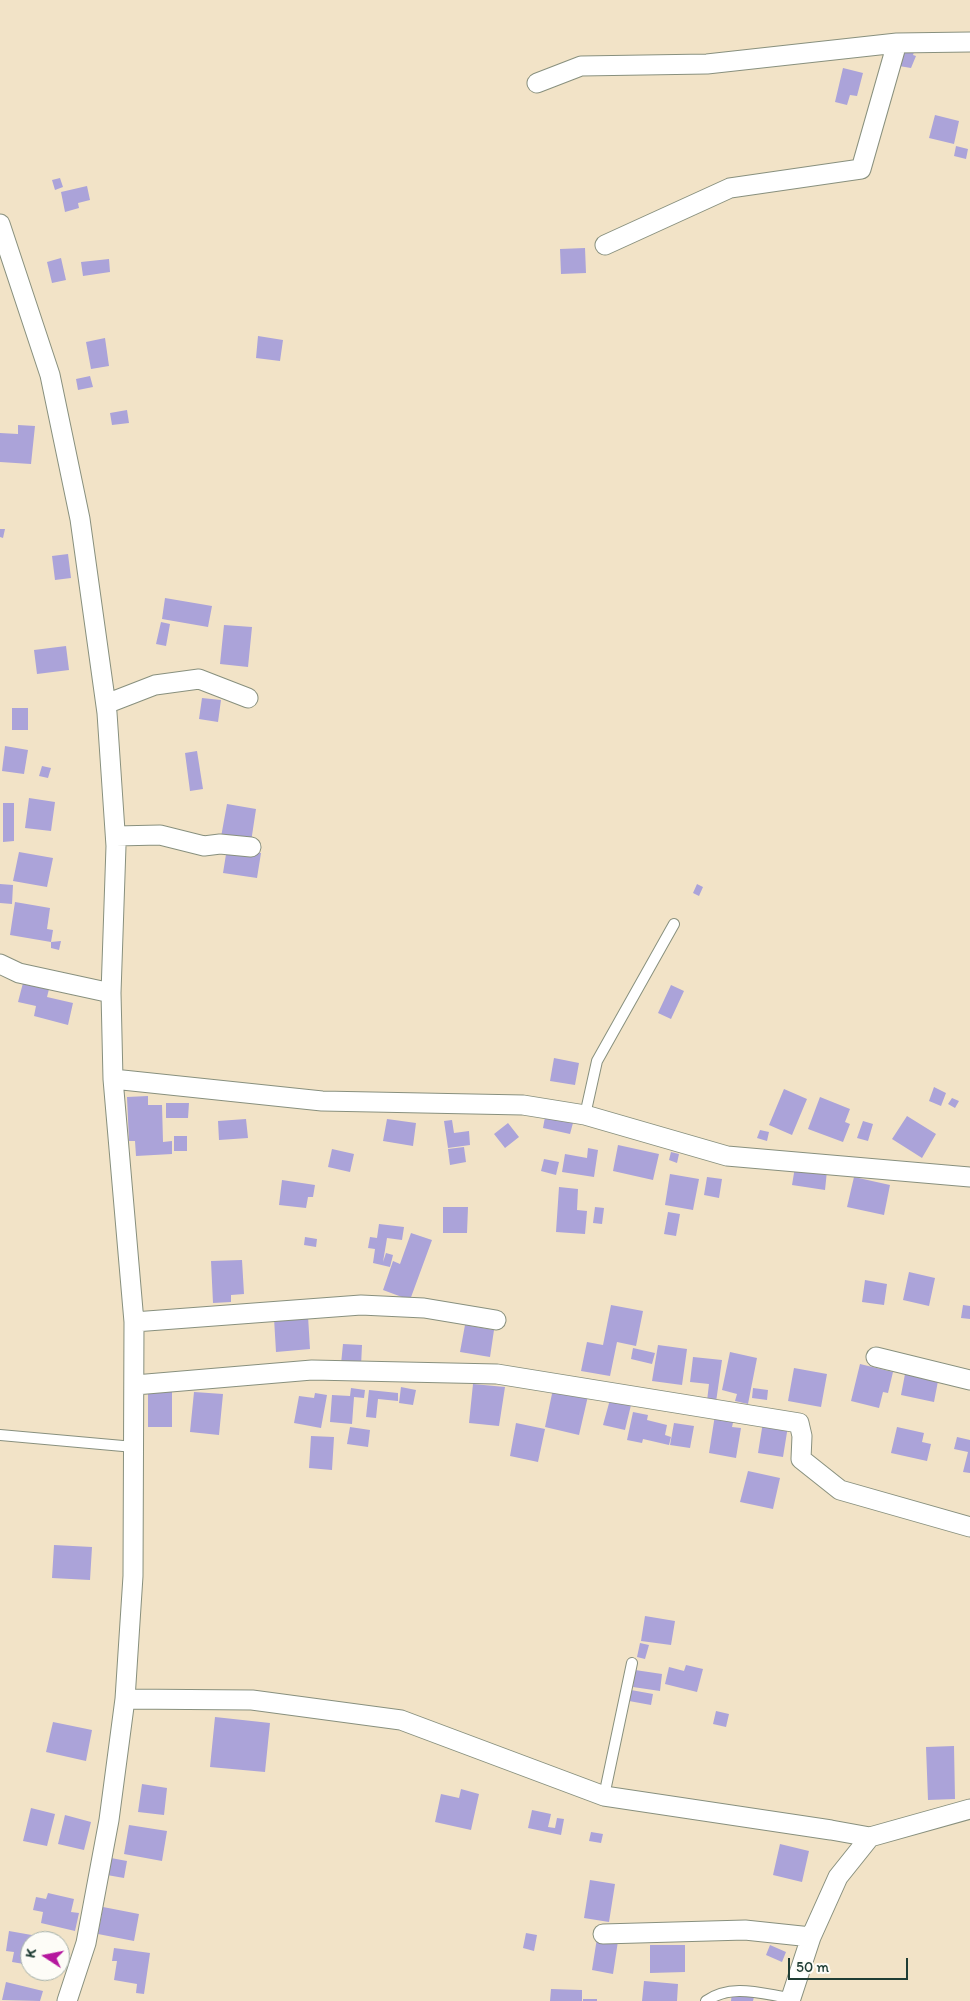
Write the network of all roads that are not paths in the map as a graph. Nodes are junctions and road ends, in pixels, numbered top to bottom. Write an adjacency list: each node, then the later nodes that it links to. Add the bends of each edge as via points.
1 (970, 42): 2 (street)
2 (897, 43): 3 (street, via 707,64 581,66); 5 (street, via 861,169 730,188)
3 (537, 83)
4 (0, 224): 7 (street, via 50,374 80,519)
5 (606, 245)
6 (248, 698): 7 (street, via 199,679 155,685)
7 (106, 704): 8 (street)
8 (116, 836): 9 (street, via 160,835 204,846); 12 (street)
9 (251, 847)
10 (674, 924): 14 (lane, via 597,1061)
11 (0, 964): 12 (street, via 19,973)
12 (112, 993): 13 (street)
13 (112, 1079): 14 (street, via 322,1101 523,1105); 17 (street)
14 (585, 1115): 15 (street, via 727,1156)
15 (970, 1177)
16 (496, 1320): 17 (street, via 424,1308 361,1305)
17 (134, 1322): 20 (street)
18 (876, 1357): 19 (street)
19 (970, 1380)
20 (135, 1386): 22 (street); 23 (street, via 312,1370 497,1374 754,1415 799,1423 801,1459 840,1490)
21 (0, 1435): 22 (lane)
22 (134, 1447): 25 (street, via 133,1576)
23 (970, 1527)
24 (632, 1663): 26 (lane)
25 (125, 1699): 26 (street, via 252,1700 401,1720); 32 (street, via 86,1943)
26 (604, 1796): 28 (street)
27 (970, 1809): 28 (street)
28 (870, 1838): 30 (street, via 838,1876)
29 (603, 1934): 30 (street, via 745,1930)
30 (811, 1937): 31 (street)
31 (790, 2000): 33 (lane, via 729,1990)
32 (67, 2001)
33 (706, 2001)

